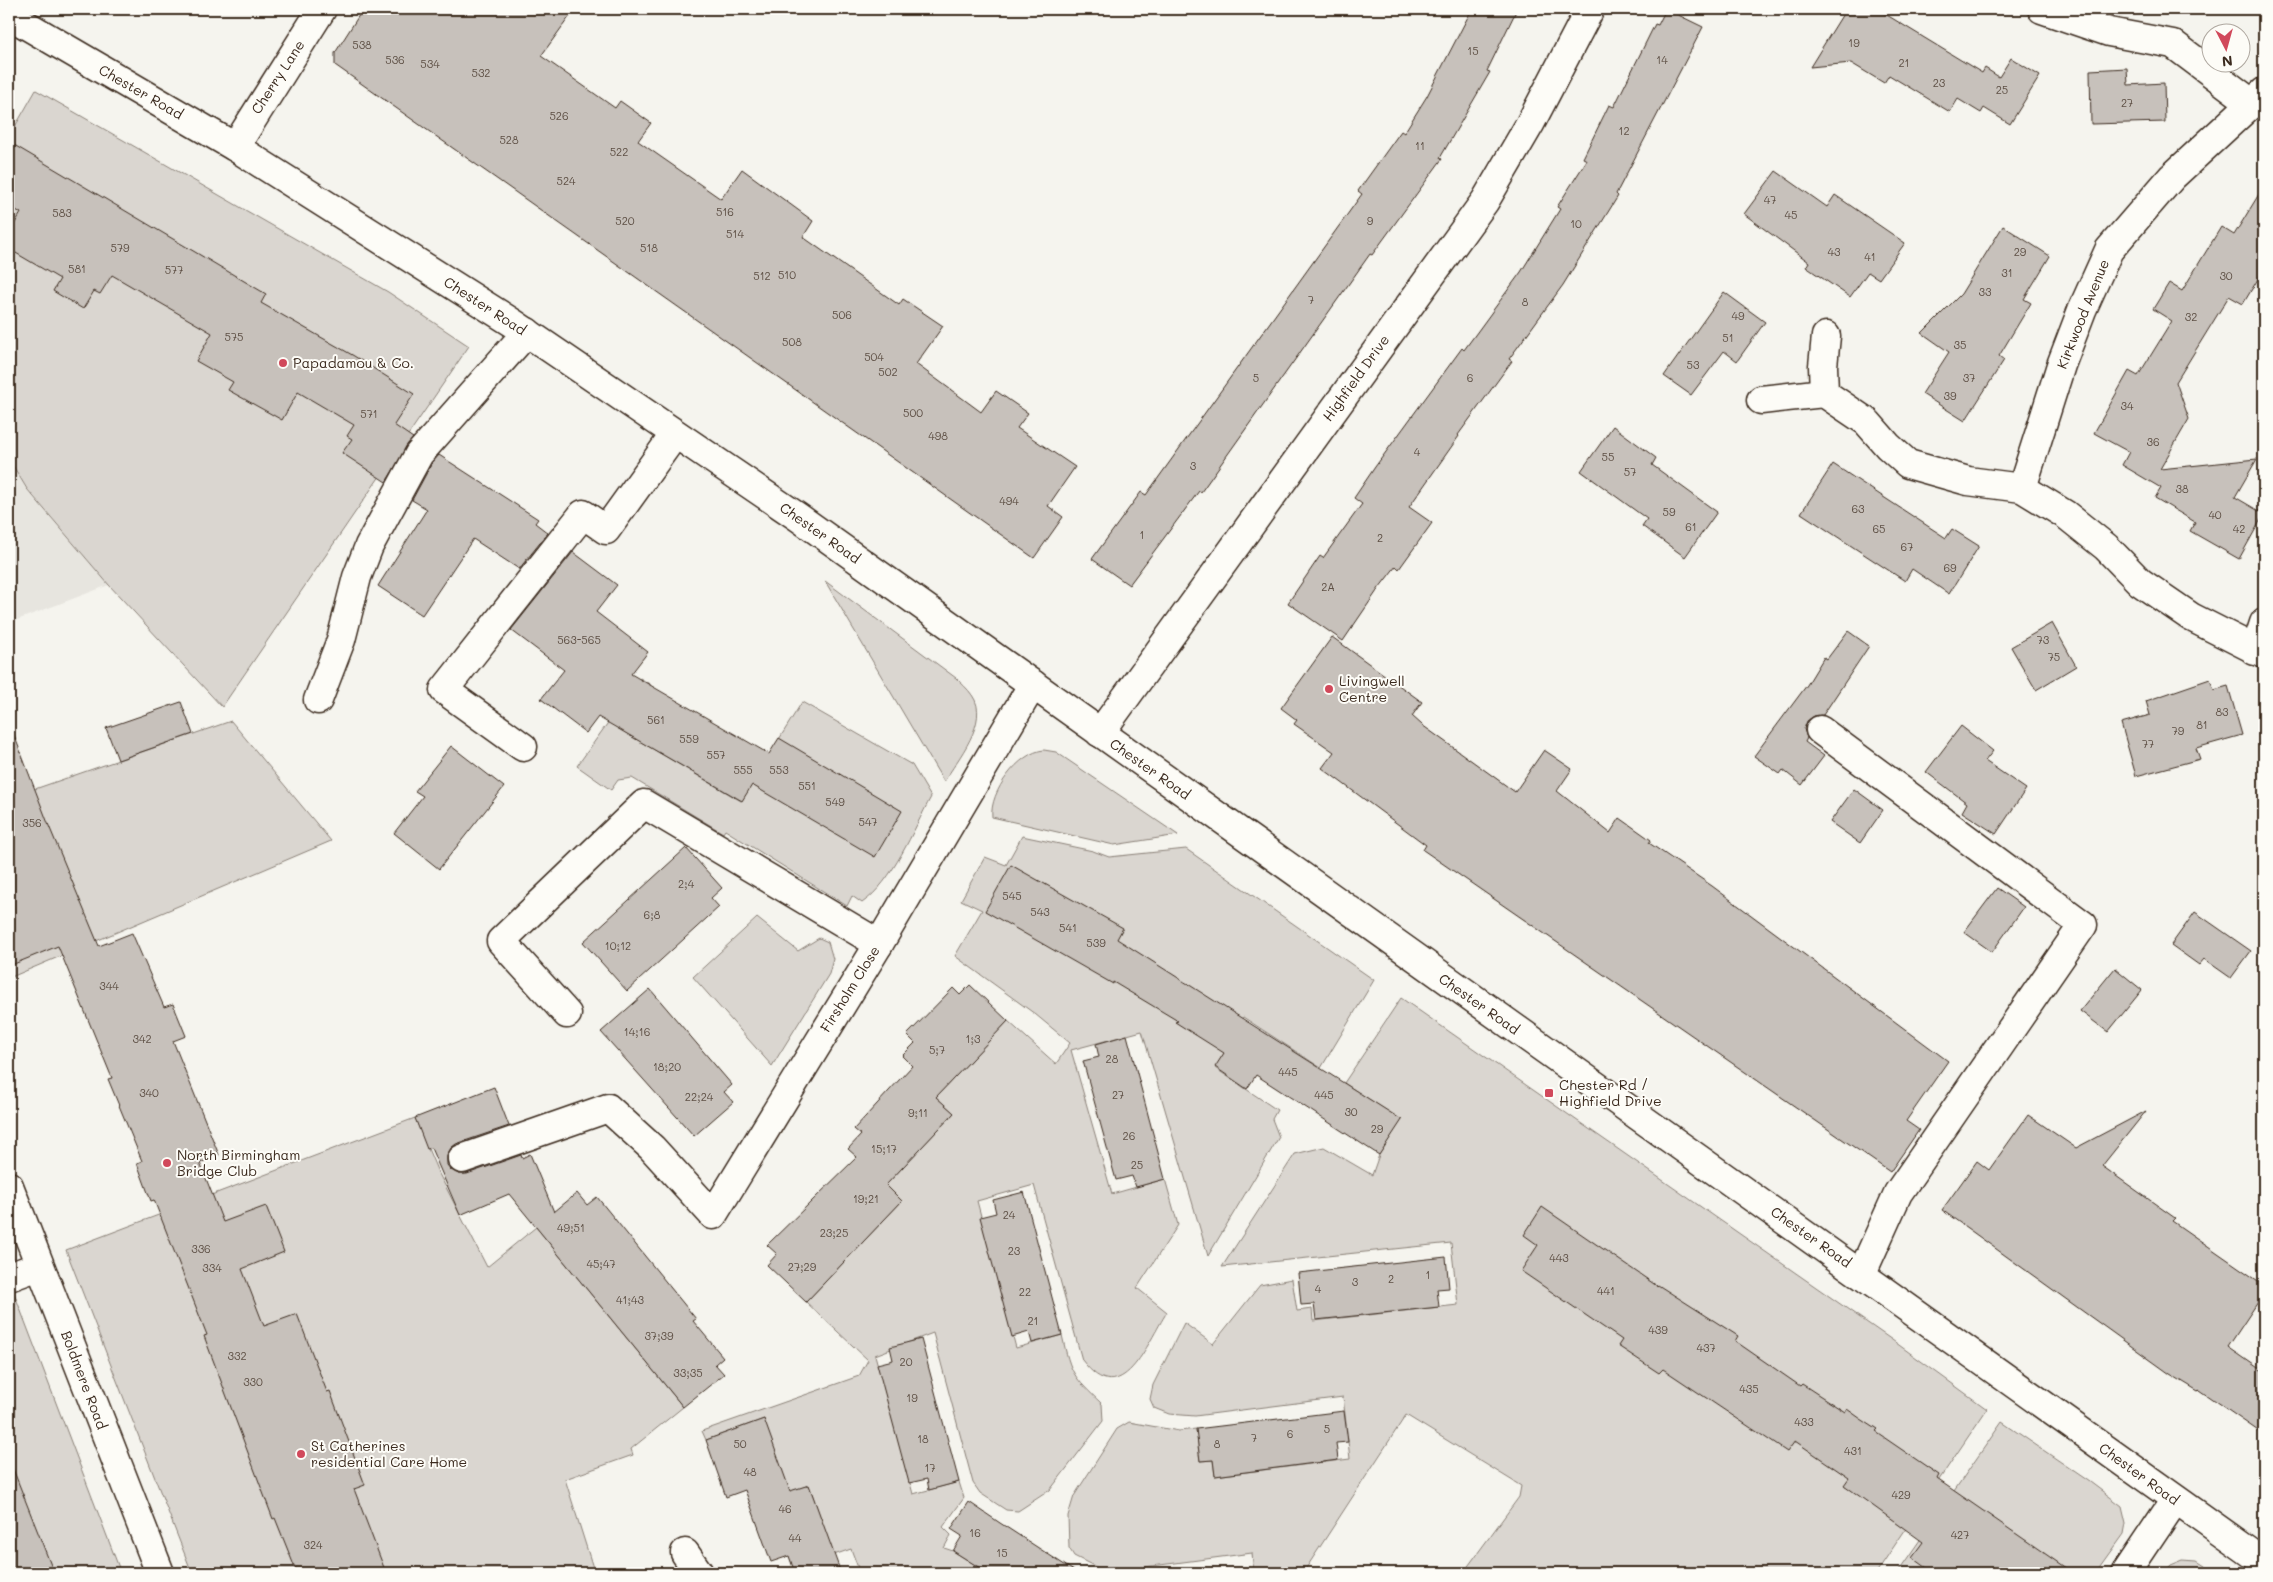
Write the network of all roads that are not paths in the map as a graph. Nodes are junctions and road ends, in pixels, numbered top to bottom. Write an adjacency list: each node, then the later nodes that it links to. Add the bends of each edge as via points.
1 (322, 9): 6 (main road, Cherry Lane)
2 (1590, 9): 18 (main road, Highfield Drive, via 1530,124 1484,201)
3 (2042, 9): 5 (main road, Kirkwood Avenue, via 2109,32 2173,44)
4 (9, 15): 6 (main road, Chester Road)
5 (2259, 98): 12 (main road, Kirkwood Avenue, via 2172,177 2109,250 2061,365)
6 (235, 147): 7 (main road, Chester Road)
7 (526, 332): 11 (main road, Chester Road); 16 (main road, via 419,454 406,475 369,546 357,577 341,640)
8 (1826, 336): 9 (main road)
9 (1824, 393): 10 (main road); 12 (main road, via 1867,422 1908,464 1968,481)
10 (1761, 400)
11 (676, 434): 15 (main road, Chester Road); 19 (main road, via 606,530 583,514 444,690)
12 (2022, 488): 14 (main road, via 2106,546 2140,582 2191,617)
13 (2264, 623): 14 (main road)
14 (2259, 652)
15 (1033, 684): 18 (main road, Chester Road); 20 (main road, Firsholm Close)
16 (318, 700)
17 (1820, 730): 25 (main road, via 2083,925 1898,1193)
18 (1100, 733): 25 (main road, Chester Road)
19 (524, 747)
20 (878, 944): 21 (main road, via 644,804 500,941); 22 (main road, Firsholm Close, via 713,1215 652,1148 608,1108)
21 (567, 1014)
22 (462, 1159)
23 (9, 1186): 24 (main road, Boldmere Road)
24 (39, 1266): 26 (main road); 29 (main road, Boldmere Road)
25 (1862, 1273): 27 (main road, Chester Road)
26 (9, 1277)
27 (2176, 1500): 28 (main road, Chester Road); 30 (main road)
28 (2264, 1562)
29 (160, 1573)
30 (2126, 1573)

